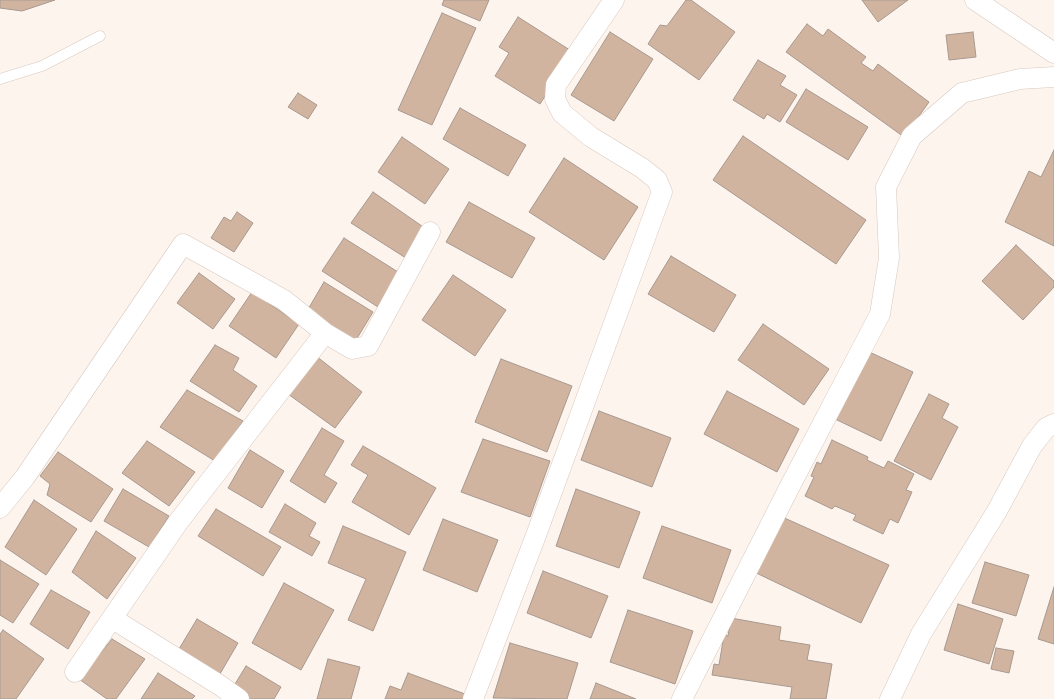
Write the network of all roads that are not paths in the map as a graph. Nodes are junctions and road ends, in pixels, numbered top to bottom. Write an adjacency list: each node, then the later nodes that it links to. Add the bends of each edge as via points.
1 (614, 0): 14 (street, via 556,85 555,99 562,113 590,137 642,168 657,180 662,192)
2 (975, 0): 4 (street)
3 (100, 36): 6 (lane, via 42,66)
4 (1054, 53)
5 (1054, 77): 15 (street, via 1020,79 962,93 912,136 886,187 889,258 880,314)
6 (0, 79)
7 (430, 232): 8 (street, via 368,346 352,349)
8 (325, 333): 10 (street, via 284,300 183,244 25,477); 11 (street, via 179,521)
9 (1054, 424): 16 (street, via 1046,428 1032,446 921,634)
10 (0, 508)
11 (113, 619): 12 (street); 13 (street)
12 (75, 672)
13 (239, 699)
14 (473, 699)
15 (682, 699)
16 (890, 699)

